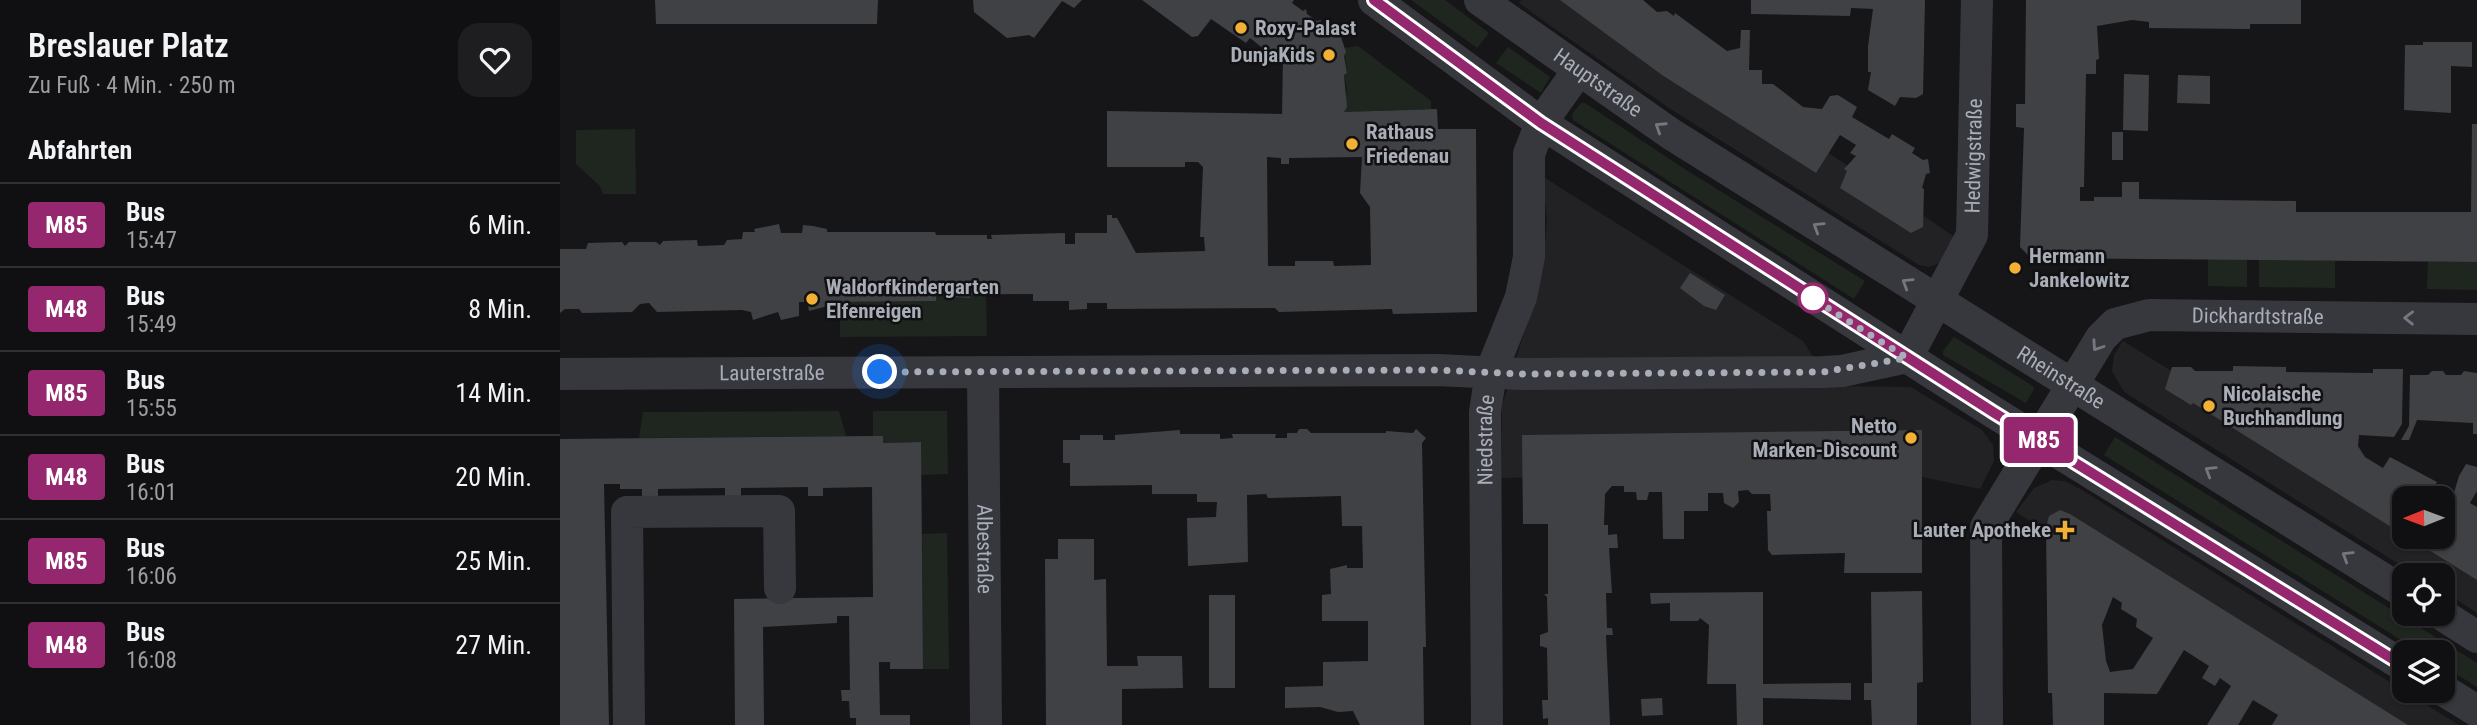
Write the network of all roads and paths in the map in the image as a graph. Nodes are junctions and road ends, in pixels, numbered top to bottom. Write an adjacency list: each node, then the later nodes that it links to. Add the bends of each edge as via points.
1 (1374, 0): 5 (street)
2 (1480, 0): 4 (street, Hauptstraße)
3 (1977, 0): 7 (street, Hedwigstraße, via 1972,235)
4 (1578, 71): 5 (street, Niedstraße); 6 (street, Hauptstraße, one-way to 4)
5 (1541, 123): 9 (street); 11 (street, Niedstraße, via 1529,154 1529,257 1521,297)
6 (1717, 164): 7 (street, Rheinstraße, one-way to 6)
7 (1939, 303): 9 (street, Hedwigstraße); 13 (street, Rheinstraße)
8 (2477, 319): 13 (street, Dickhardtstraße, one-way to 13, via 2133,317 2115,324 2101,338)
9 (1907, 358): 11 (street, Lauterstraße, via 1823,372); 14 (street)
10 (983, 372): 11 (street, Lauterstraße); 12 (street, Lauterstraße); 23 (street, Albestraße)
11 (1491, 372): 24 (street, Niedstraße, via 1485,422)
12 (560, 374)
13 (2072, 386): 14 (street, Dickhardtstraße); 15 (street, Rheinstraße, one-way to 13)
14 (2039, 440): 19 (street); 25 (street, Dickhardtstraße, via 1986,527)
15 (2392, 585)
16 (780, 588): 22 (street, via 779,511 627,512)
17 (2455, 623): 18 (street)
18 (2477, 637)
19 (2392, 659)
20 (2455, 697): 21 (street)
21 (2477, 711)
22 (629, 725)
23 (986, 725)
24 (1487, 725)
25 (1987, 725)

